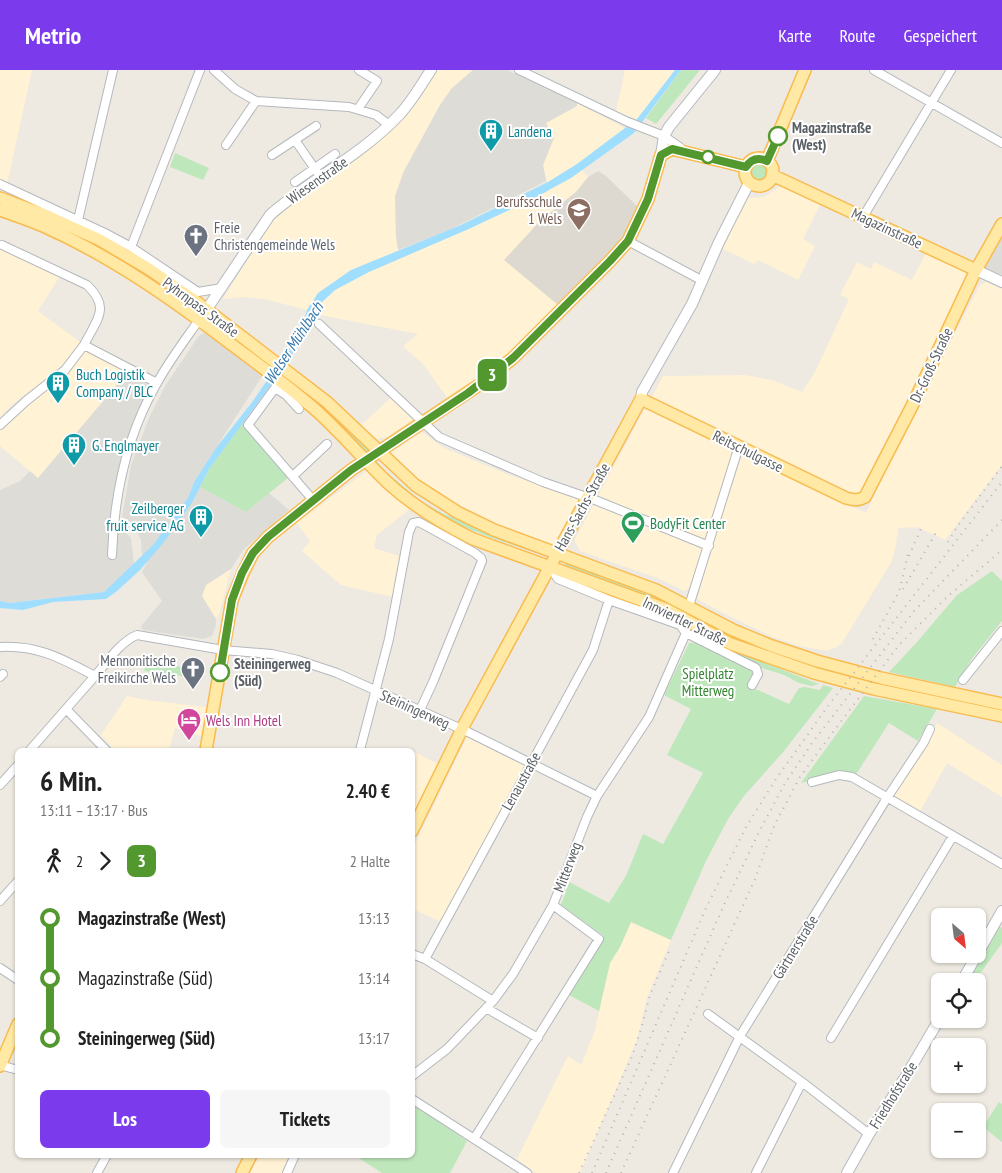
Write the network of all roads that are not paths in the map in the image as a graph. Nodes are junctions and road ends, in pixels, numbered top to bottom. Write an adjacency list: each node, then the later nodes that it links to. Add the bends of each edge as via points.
1 (113, 70): 35 (street)
2 (200, 70): 39 (street)
3 (214, 70): 11 (street)
4 (359, 70): 13 (street, via 377,81)
5 (431, 70): 14 (street, Wiesenstraße)
6 (519, 70): 16 (street)
7 (714, 70): 16 (street)
8 (805, 70): 24 (main road)
9 (874, 70): 12 (street)
10 (951, 70): 12 (street)
11 (256, 102): 13 (street); 19 (street)
12 (931, 102): 18 (street); 34 (street)
13 (358, 109): 14 (street, via 376,115)
14 (389, 125): 28 (street, Wiesenstraße)
15 (316, 126): 17 (street)
16 (664, 136): 20 (street); 23 (street)
17 (295, 140): 22 (street); 26 (street)
18 (1002, 143)
19 (226, 145)
20 (688, 152): 23 (main road, via 672,149); 25 (main road)
21 (335, 154): 26 (street)
22 (272, 155)
23 (661, 155): 37 (main road, via 648,199)
24 (767, 161): 25 (main road, via 754,160); 27 (main road)
25 (746, 167): 30 (main road, via 745,176)
26 (315, 168): 28 (street); 29 (street)
27 (772, 175): 30 (main road, via 762,186); 34 (main road, Magazinstraße)
28 (321, 178): 44 (street, Wiesenstraße, via 270,216)
29 (294, 182)
30 (750, 183): 42 (street, Hans-Sachs-Straße)
31 (0, 184): 35 (street)
32 (0, 198): 46 (main road, Pyhrnpass Straße, via 100,240 149,269)
33 (0, 210): 46 (main road, Pyhrnpass Straße, via 95,252)
34 (863, 216): 40 (main road, Magazinstraße)
35 (78, 220): 39 (street)
36 (1002, 224): 40 (main road, Dr.-Groß-Straße)
37 (628, 241): 42 (street); 53 (main road, via 513,358)
38 (2, 245): 48 (street, via 92,290 100,301 101,311)
39 (131, 247): 45 (street)
40 (976, 270): 41 (street, Magazinstraße); 43 (main road, Dr.-Groß-Straße)
41 (998, 280): 43 (street, via 979,280)
42 (702, 281): 51 (street, Hans-Sachs-Straße)
43 (968, 286): 62 (main road, Dr.-Groß-Straße, via 871,487 860,500)
44 (222, 288): 45 (street); 46 (street, Wiesenstraße)
45 (198, 292): 46 (street, via 203,299)
46 (203, 315): 49 (main road, Pyhrnpass Straße); 50 (street, Wiesenstraße)
47 (319, 324): 53 (street)
48 (84, 345): 50 (street); 54 (street, via 65,370)
49 (276, 370): 57 (main road, Pyhrnpass Straße, via 327,402); 58 (main road, Pyhrnpass Straße)
50 (157, 383): 66 (street, Wiesenstraße, via 124,466)
51 (641, 399): 56 (main road, Reitschulgasse); 60 (main road, Hans-Sachs-Straße)
52 (300, 409): 59 (street, via 275,388 248,424)
53 (423, 423): 57 (main road); 60 (street, via 448,442)
54 (0, 425)
55 (327, 444): 59 (street)
56 (739, 446): 62 (main road, Reitschulgasse); 64 (street)
57 (378, 451): 58 (main road); 65 (main road, Innviertler Straße, via 415,485 456,512)
58 (365, 460): 61 (main road); 68 (main road, Innviertler Straße, via 415,504 452,529)
59 (293, 476): 61 (street)
60 (588, 497): 63 (main road, Hans-Sachs-Straße); 64 (street)
61 (314, 500): 74 (main road, via 253,553 232,600)
62 (854, 500)
63 (571, 527): 65 (main road, Hans-Sachs-Straße); 67 (main road, via 570,546)
64 (709, 546): 70 (street)
65 (557, 553): 67 (main road, Innviertler Straße); 68 (main road, Hans-Sachs-Straße)
66 (112, 555)
67 (581, 562): 70 (main road, Innviertler Straße)
68 (550, 567): 69 (street, via 558,579); 82 (main road, Innviertler Straße, via 668,610 731,644 814,673); 84 (main road, Hans-Sachs-Straße)
69 (609, 600): 72 (street, via 680,625); 89 (street, Lenaustraße, via 593,650)
70 (689, 606): 79 (main road, Innviertler Straße, via 733,630 817,661)
71 (1002, 631): 76 (street)
72 (686, 633): 77 (street, via 756,668 758,674); 93 (street, Mitterweg, via 649,717)
73 (0, 647): 75 (street, via 44,652)
74 (223, 650): 75 (street, Steiningerweg, via 137,635 124,643); 78 (street, Steiningerweg, via 272,654 298,660); 87 (main road)
75 (95, 676): 80 (street)
76 (963, 680)
77 (752, 685)
78 (376, 691): 81 (street, Steiningerweg); 81 (street, via 408,532 413,523 419,522 475,553 482,562); 88 (street)
79 (1002, 704)
80 (66, 709): 85 (street); 86 (street)
81 (420, 710): 84 (street, Steiningerweg)
82 (1002, 716)
83 (930, 729): 94 (street, Gärtnerstraße)
84 (462, 730): 89 (street, Steiningerweg); 95 (main road, Hans-Sachs-Straße)
85 (32, 748)
86 (104, 748)
87 (206, 748)
88 (361, 748)
89 (531, 764): 93 (street, Steiningerweg); 103 (street, Lenaustraße)
90 (15, 768): 92 (street)
91 (812, 782): 94 (street, via 839,775 852,777)
92 (0, 785)
93 (597, 796): 100 (street, Mitterweg)
94 (887, 798): 96 (street); 112 (street, Gärtnerstraße)
95 (415, 825)
96 (952, 836): 97 (street); 114 (street)
97 (1002, 864)
98 (15, 885): 99 (street)
99 (0, 901)
100 (553, 905): 107 (street, Mitterweg, via 513,974); 113 (street, via 599,939)
101 (1002, 911): 105 (street)
102 (415, 955): 103 (street)
103 (425, 959): 107 (street)
104 (0, 968): 106 (street)
105 (967, 973)
106 (15, 978)
107 (492, 1001): 108 (street, Mitterweg)
108 (486, 1008): 113 (street); 117 (street, Mitterweg, via 447,1049)
109 (708, 1014): 112 (street)
110 (934, 1028): 120 (street, Friedhofstraße)
111 (15, 1031): 115 (main road)
112 (740, 1036): 118 (street); 130 (street, Gärtnerstraße)
113 (538, 1038): 121 (street)
114 (831, 1038)
115 (0, 1066): 116 (street)
116 (15, 1069)
117 (415, 1074)
118 (802, 1082): 120 (street); 131 (street)
119 (415, 1101): 121 (street)
120 (869, 1134): 132 (street, Friedhofstraße)
121 (474, 1138): 125 (street)
122 (105, 1158): 126 (street)
123 (250, 1158): 127 (main road)
124 (294, 1158): 128 (street)
125 (516, 1170): 129 (street)
126 (97, 1173)
127 (242, 1173)
128 (287, 1173)
129 (527, 1173)
130 (673, 1173)
131 (756, 1173)
132 (847, 1173)

